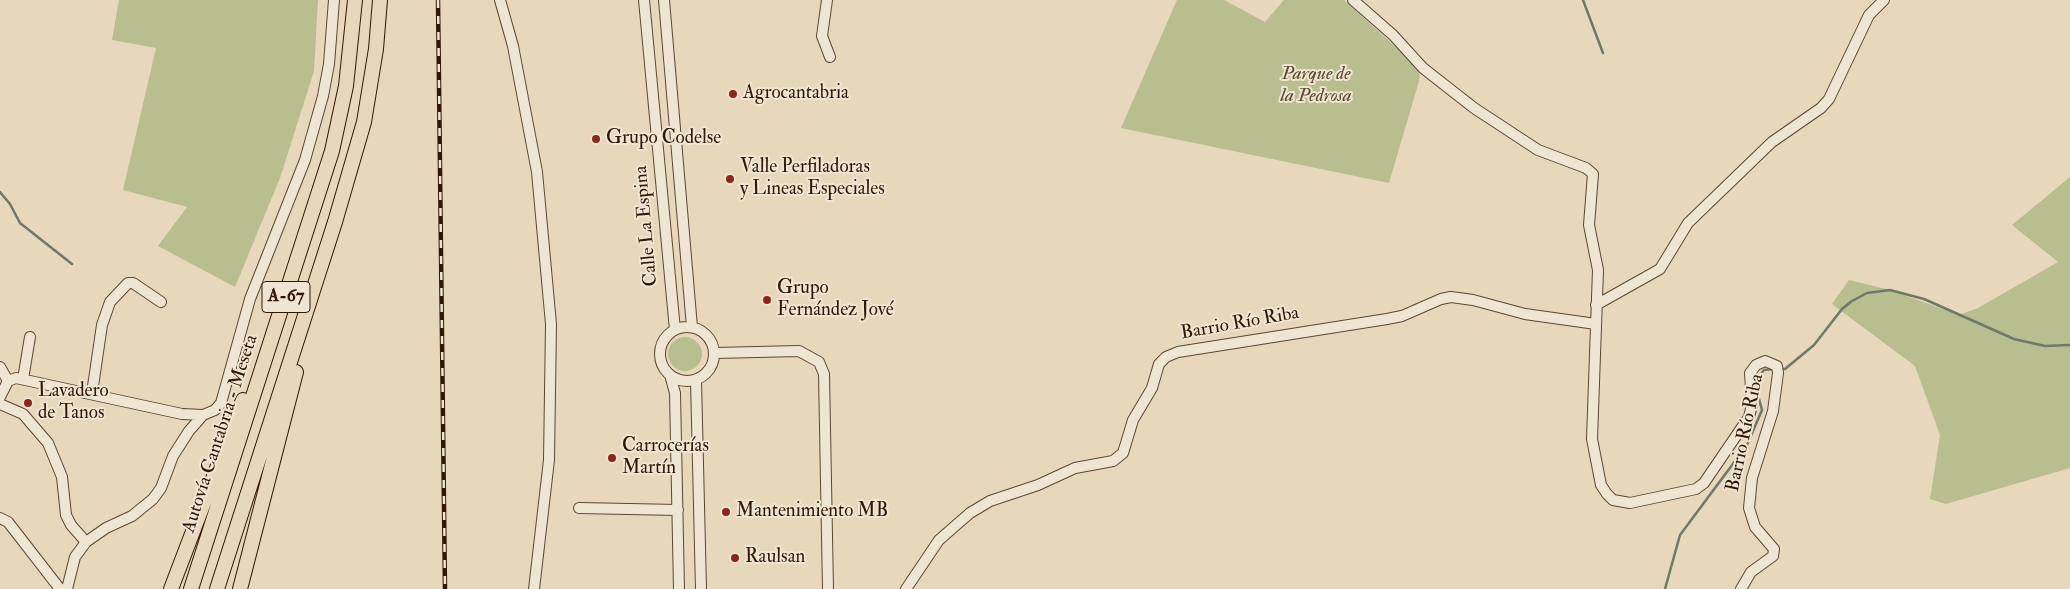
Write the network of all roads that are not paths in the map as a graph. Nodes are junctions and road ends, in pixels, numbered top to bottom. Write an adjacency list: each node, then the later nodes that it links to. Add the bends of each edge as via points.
1 (334, 0): 28 (street, via 329,64 305,160 250,299 221,403)
2 (355, 0): 12 (highway, Autovía Cantabria - Meseta / A-67, via 350,62 339,124)
3 (380, 0): 11 (highway, A-67)
4 (500, 0): 39 (street, via 513,46 537,172 550,324 549,460)
5 (644, 0): 17 (street, Calle La Espina)
6 (664, 0): 16 (street, Calle La Espina)
7 (827, 0): 10 (street, via 822,36)
8 (1353, 0): 14 (street, Barrio Río Riba, via 1393,35 1423,68 1474,108 1538,150 1586,168 1593,174 1589,225 1598,270)
9 (1884, 0): 14 (street, via 1869,15 1829,99 1821,108 1772,142 1688,223 1660,269)
10 (830, 57)
11 (364, 122): 37 (highway, A-67); 38 (highway, via 359,160 298,365)
12 (303, 241): 35 (highway, via 279,297); 36 (highway, Autovía Cantabria - Meseta / A-67)
13 (161, 302): 25 (street, via 128,283 110,302 102,325)
14 (1596, 305): 15 (street, Barrio Río Riba)
15 (1596, 324): 43 (street, Barrio Río Riba, via 1525,314 1450,297 1387,319 1178,352 1160,364 1152,388 1133,420 1123,453 1113,461 1075,468 990,501 970,513 939,540); 44 (street, Barrio Río Riba, via 1592,438 1601,485 1613,500 1622,503 1696,489 1704,483 1749,417 1752,405 1750,373 1765,361 1778,370 1768,430 1752,478 1749,508 1755,527 1774,548 1773,556 1751,572)
16 (692, 327): 17 (street); 19 (street, via 708,336)
17 (674, 330): 21 (street, via 664,340 660,354)
18 (30, 337): 22 (street)
19 (715, 353): 23 (street, via 710,370); 42 (street, via 799,351 819,362 824,374)
20 (0, 367): 24 (street)
21 (670, 375): 23 (street, via 683,381); 30 (street, via 674,393)
22 (23, 378): 24 (street); 25 (street, via 51,387)
23 (696, 380): 41 (street)
24 (8, 381): 26 (street)
25 (92, 393): 28 (street, via 167,412)
26 (0, 397)
27 (0, 404): 32 (street, via 23,414 48,444 62,477 66,515 71,526)
28 (203, 415): 32 (street, via 173,456 161,488 153,499 132,516)
29 (579, 508): 30 (street)
30 (678, 510): 40 (street)
31 (0, 518): 33 (street, via 8,522)
32 (86, 542): 34 (street, via 75,557)
33 (60, 589)
34 (67, 589)
35 (171, 589)
36 (191, 589)
37 (217, 589)
38 (240, 589)
39 (534, 589)
40 (680, 589)
41 (701, 589)
42 (828, 589)
43 (906, 589)
44 (1741, 589)

